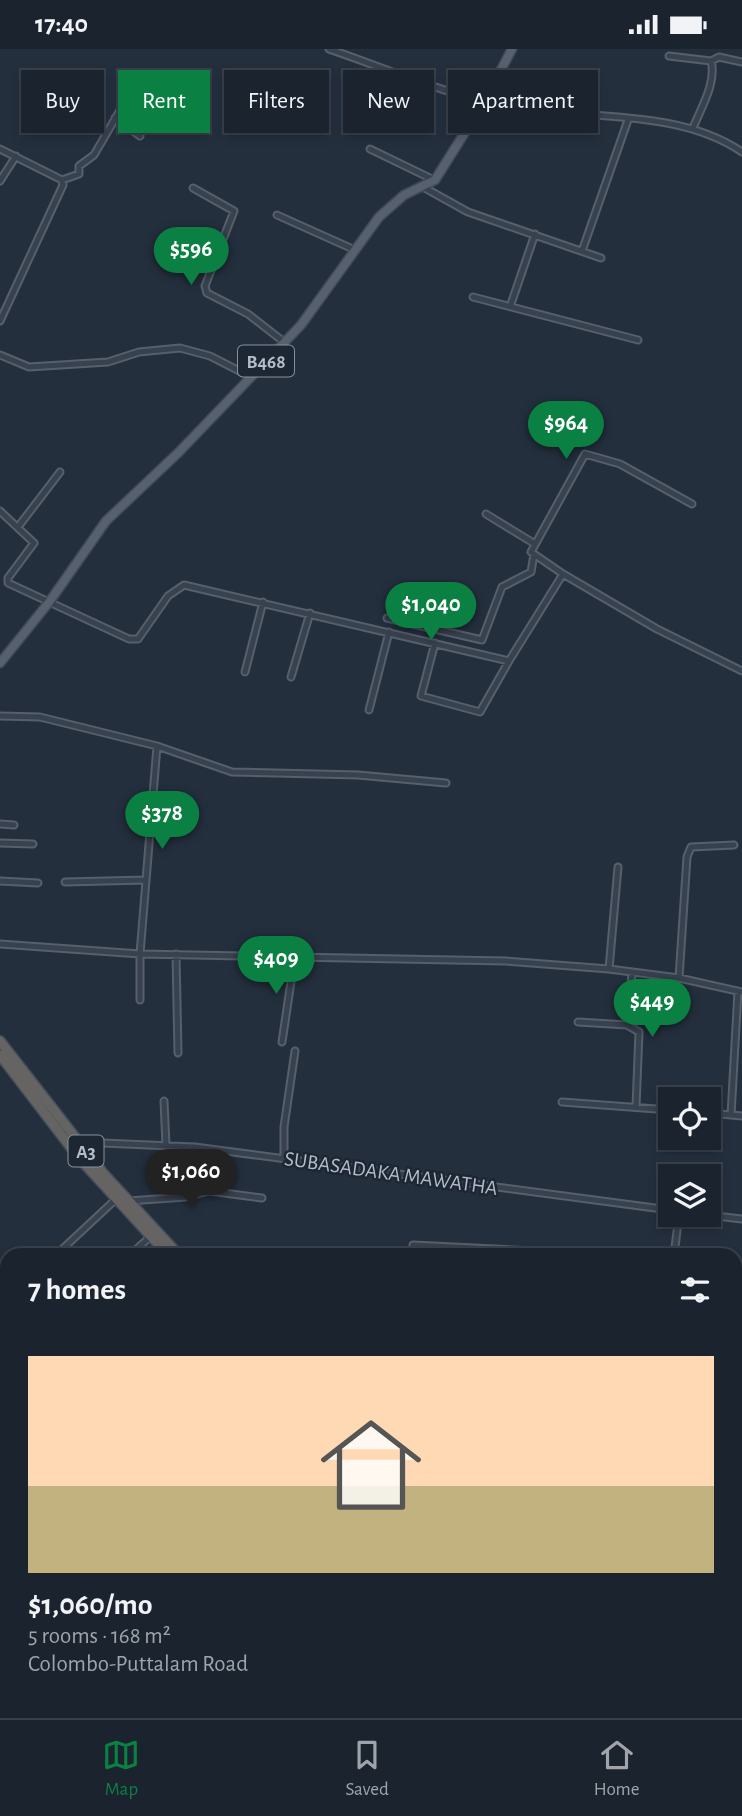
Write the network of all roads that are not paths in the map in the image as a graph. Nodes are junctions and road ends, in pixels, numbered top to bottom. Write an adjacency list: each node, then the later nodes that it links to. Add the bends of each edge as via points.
1 (328, 49): 7 (street)
2 (512, 49): 6 (main road)
3 (669, 55): 4 (street)
4 (711, 61): 5 (street, via 719,57); 12 (street, via 710,85)
5 (742, 62)
6 (501, 70)
7 (448, 89)
8 (118, 113): 9 (street)
9 (115, 118): 14 (street); 19 (street, via 94,155 79,166 79,174)
10 (598, 118): 11 (street)
11 (628, 120): 12 (street, via 665,121); 27 (street)
12 (693, 128): 17 (street)
13 (464, 133): 20 (main road)
14 (139, 136)
15 (0, 149): 18 (street)
16 (370, 149): 20 (street)
17 (742, 152)
18 (16, 156): 19 (street); 21 (street)
19 (62, 180): 31 (street)
20 (435, 180): 22 (main road, B468)
21 (0, 181)
22 (422, 186): 25 (street, via 468,212); 26 (main road, B468, via 379,217)
23 (193, 188): 33 (street, via 234,211 205,286 207,293 248,314)
24 (277, 215): 26 (street)
25 (536, 233): 27 (street); 30 (street)
26 (355, 250): 33 (main road, B468)
27 (582, 251): 28 (street)
28 (601, 258)
29 (473, 297): 30 (street)
30 (511, 305): 32 (street)
31 (0, 321)
32 (638, 340)
33 (284, 342): 35 (main road, B468)
34 (0, 355): 35 (street, via 29,367 108,362 139,352 180,348 210,356)
35 (251, 377): 44 (main road, B468, via 106,521)
36 (60, 471): 40 (street)
37 (692, 504): 41 (street, via 620,464 585,454)
38 (0, 511): 40 (street)
39 (486, 514): 41 (street)
40 (18, 527): 44 (street, via 34,543 8,583)
41 (536, 544): 42 (street)
42 (534, 554): 43 (street); 47 (street, via 531,572 502,587 482,641)
43 (563, 574): 50 (street); 52 (street, via 657,629)
44 (50, 601): 45 (street, via 129,639 138,639 168,596 184,585); 51 (main road, B468)
45 (263, 602): 46 (street); 53 (street)
46 (310, 613): 48 (street); 54 (street)
47 (387, 618)
48 (389, 632): 49 (street); 55 (street)
49 (435, 643): 50 (street); 50 (street, via 421,696 480,712)
50 (509, 661)
51 (0, 663)
52 (742, 671)
53 (246, 673)
54 (291, 677)
55 (369, 710)
56 (0, 716): 57 (street, via 40,717)
57 (157, 746): 58 (street, via 232,772); 65 (street)
58 (446, 783)
59 (0, 824): 60 (street)
60 (14, 825)
61 (0, 843): 62 (street)
62 (33, 844)
63 (734, 845): 75 (street, via 691,847)
64 (618, 867): 73 (street)
65 (146, 880): 67 (street); 70 (street)
66 (0, 881): 68 (street)
67 (65, 882)
68 (38, 883)
69 (0, 944): 70 (street)
70 (140, 954): 71 (street); 77 (street)
71 (176, 954): 72 (street); 85 (street)
72 (295, 955): 73 (street); 81 (street)
73 (609, 969): 74 (street)
74 (632, 973): 75 (street); 79 (street)
75 (679, 978): 76 (street)
76 (740, 991): 82 (street)
77 (140, 1000)
78 (578, 1022): 79 (street)
79 (627, 1025): 89 (street, via 639,1032)
80 (0, 1041): 94 (highway, A3)
81 (282, 1042)
82 (734, 1045): 83 (street); 92 (street)
83 (742, 1046)
84 (295, 1051): 96 (street)
85 (178, 1052)
86 (0, 1055): 94 (highway, A3)
87 (164, 1101): 95 (street)
88 (562, 1102): 89 (street)
89 (636, 1107): 90 (street)
90 (658, 1109)
91 (721, 1114): 92 (street)
92 (731, 1115): 93 (street)
93 (742, 1116)
94 (74, 1145): 95 (street, SUBASADAKA MAWATHA); 98 (highway, A3); 99 (highway, A3)
95 (166, 1145): 96 (street, SUBASADAKA MAWATHA)
96 (284, 1159): 100 (street, SUBASADAKA MAWATHA)
97 (262, 1198): 98 (street, via 209,1191)
98 (129, 1201): 99 (street); 108 (highway, A3)
99 (117, 1202): 104 (highway, A3); 105 (street)
100 (658, 1208)
101 (721, 1217): 102 (street)
102 (742, 1219)
103 (678, 1227): 111 (street)
104 (150, 1237): 106 (street); 107 (highway, A3)
105 (64, 1248)
106 (138, 1248)
107 (161, 1248)
108 (173, 1248)
109 (412, 1248): 110 (street)
110 (474, 1248)
111 (675, 1248)

